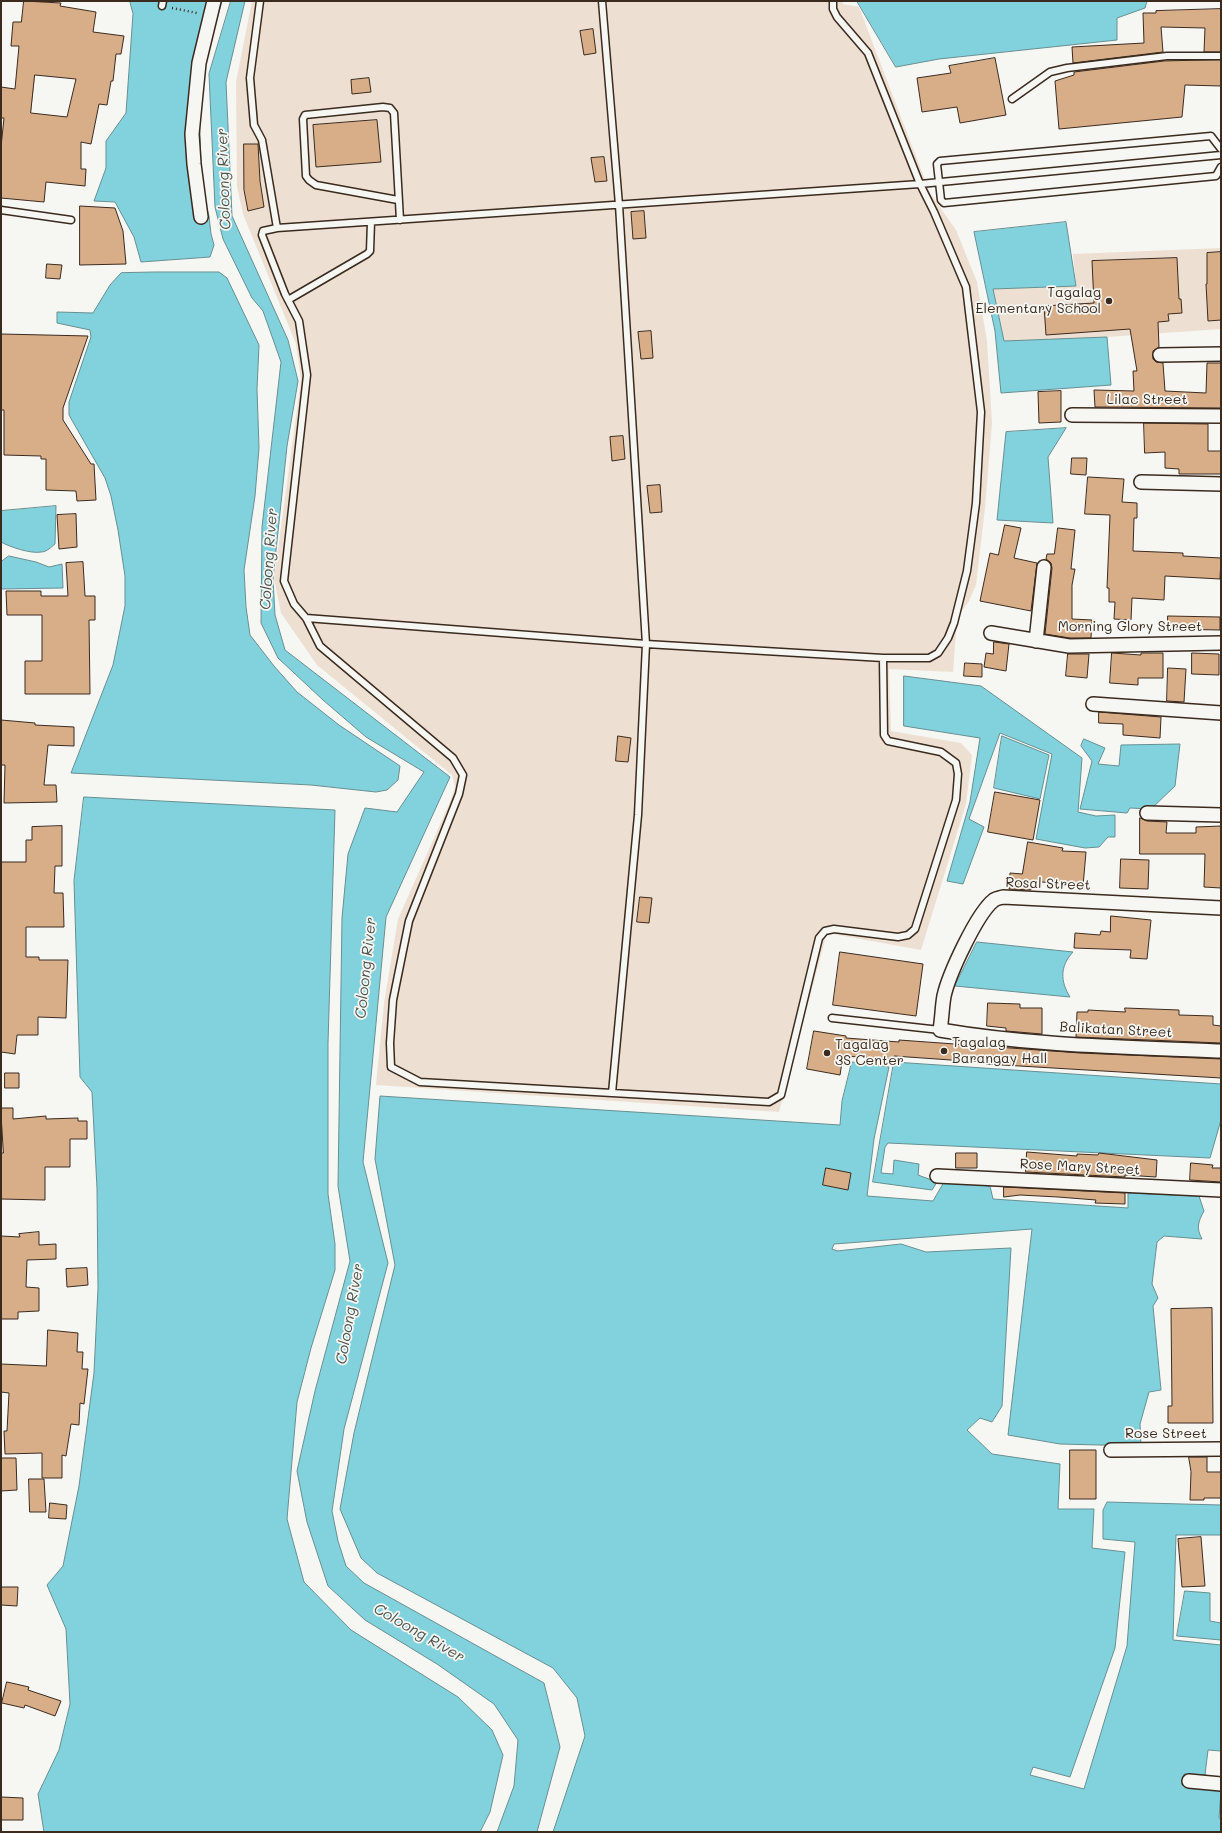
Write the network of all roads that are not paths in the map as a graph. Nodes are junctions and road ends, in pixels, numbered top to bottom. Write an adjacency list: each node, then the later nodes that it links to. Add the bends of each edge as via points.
1 (214, 1): 15 (street, via 199,63 192,134)
2 (260, 1): 19 (lane, via 250,78 254,125 262,140)
3 (602, 1): 13 (lane)
4 (833, 1): 11 (lane, via 837,17 868,53)
5 (1221, 56): 6 (lane, via 1167,56 1067,68 1050,72)
6 (1012, 99)
7 (1221, 149): 10 (lane, via 1211,136 940,161 937,164)
8 (1221, 155): 10 (lane)
9 (1221, 167): 10 (lane, via 1216,176 944,203 941,200)
10 (940, 182): 11 (lane)
11 (920, 184): 13 (lane); 33 (lane, via 966,287 982,412 976,503 967,571 948,638 938,653 929,658)
12 (398, 200): 12 (lane, via 394,113 390,108 305,115 303,119 306,176 309,180 316,185); 17 (lane)
13 (619, 205): 17 (lane); 32 (lane)
14 (1, 210): 16 (lane)
15 (200, 216)
16 (71, 220)
17 (400, 220): 18 (lane)
18 (371, 222): 19 (lane); 20 (lane, via 370,251 367,254)
19 (277, 228): 20 (lane, via 263,231 262,235)
20 (288, 300): 28 (lane, via 299,321 307,375 284,581 294,604)
21 (1221, 354): 22 (street)
22 (1160, 355)
23 (1072, 416): 24 (street, Lilac Street)
24 (1221, 416)
25 (1141, 482): 26 (street)
26 (1221, 484)
27 (1044, 567): 30 (street)
28 (306, 618): 32 (lane); 42 (lane, via 320,646 453,758 463,775 409,921 393,1000 390,1043 392,1067 420,1082)
29 (991, 633): 30 (street, Morning Glory Street)
30 (1036, 642): 31 (street, Morning Glory Street, via 1069,646)
31 (1221, 642)
32 (646, 644): 33 (lane); 42 (lane, via 638,815)
33 (883, 658): 42 (lane, via 884,735 888,741 941,752 956,763 958,774 956,800 915,928 908,935 898,937 834,930 825,932 819,938 781,1095 768,1102)
34 (1093, 704): 35 (street)
35 (1221, 713)
36 (1147, 813): 37 (street)
37 (1221, 815)
38 (1221, 908): 40 (street, Rosal Street, via 1003,897 995,899 971,934 956,963 944,996)
39 (832, 1018): 40 (lane)
40 (940, 1030): 41 (street, Balikatan Street, via 984,1037 1088,1045)
41 (1221, 1051)
42 (612, 1094)
43 (937, 1176): 44 (street, Rose Mary Street)
44 (1221, 1190)
45 (1221, 1449): 46 (street, Rose Street)
46 (1111, 1450)
47 (1189, 1781): 48 (street)
48 (1221, 1784)

